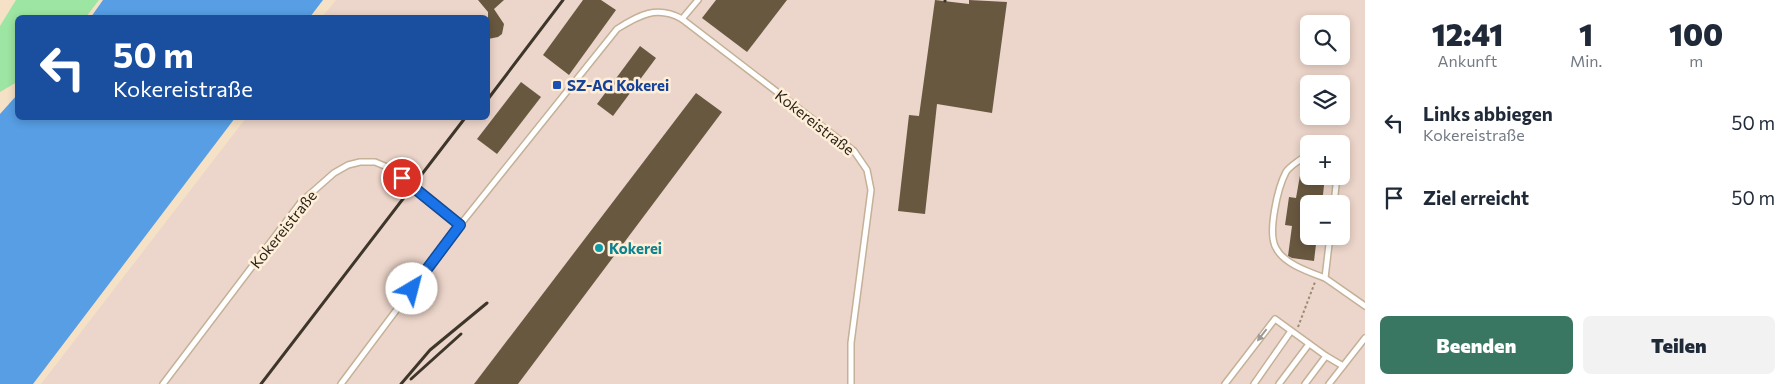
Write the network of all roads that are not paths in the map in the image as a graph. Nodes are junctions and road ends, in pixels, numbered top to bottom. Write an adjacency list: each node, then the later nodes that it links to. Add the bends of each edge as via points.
1 (698, 0): 2 (lane)
2 (682, 20): 4 (lane, Kokereistraße, via 670,12 658,11 633,18 617,29); 15 (lane, Kokereistraße, via 854,152 867,170 871,190 851,343)
3 (1300, 160): 6 (lane, via 1287,170 1279,191 1272,236 1275,248 1285,260)
4 (460, 225): 13 (lane, Kokereistraße, via 392,169 375,162 348,165 301,202); 14 (lane, Kokereistraße)
5 (1329, 245): 6 (lane)
6 (1325, 278): 7 (lane)
7 (1365, 306)
8 (1293, 332): 10 (lane); 16 (lane, one-way to 16, via 1276,319); 17 (lane)
9 (1365, 338): 12 (lane)
10 (1308, 344): 11 (lane); 18 (lane)
11 (1326, 356): 12 (lane); 19 (lane)
12 (1343, 366): 20 (lane)
13 (163, 384)
14 (341, 384)
15 (851, 384)
16 (1224, 384)
17 (1254, 384)
18 (1279, 384)
19 (1305, 384)
20 (1329, 384)

